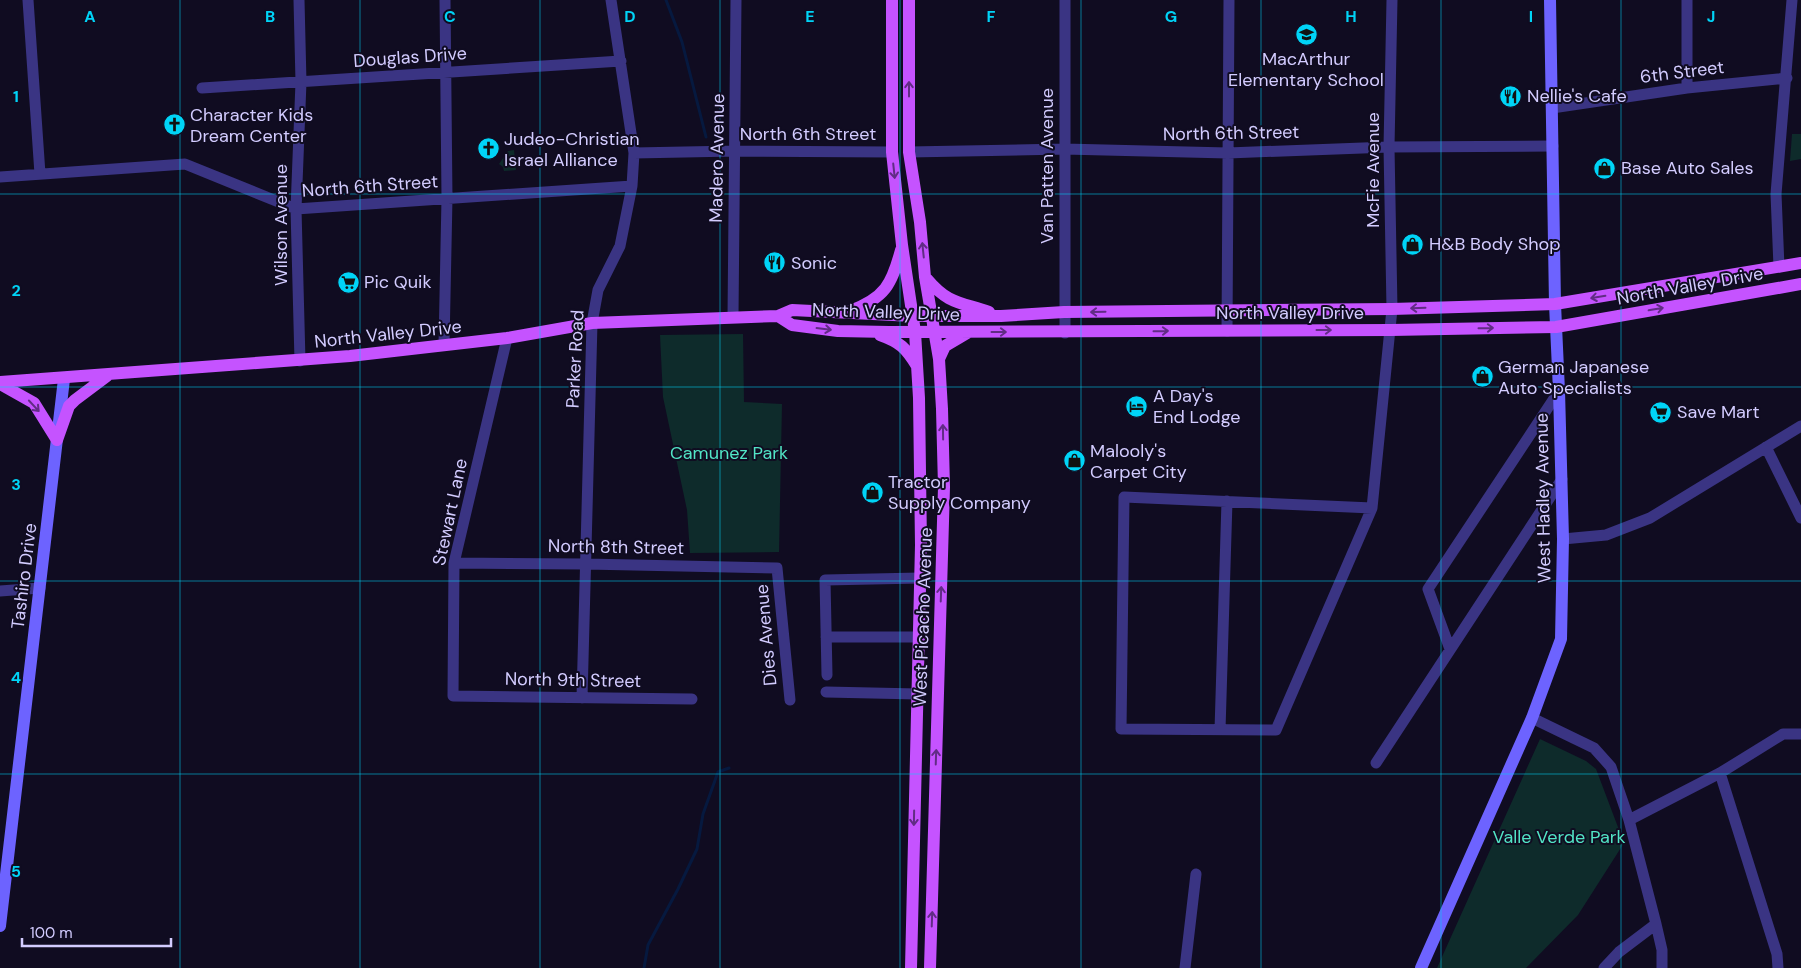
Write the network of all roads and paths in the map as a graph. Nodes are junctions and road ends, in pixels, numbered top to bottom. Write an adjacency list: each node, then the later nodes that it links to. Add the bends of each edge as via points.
1 (28, 0): 29 (street)
2 (300, 0): 17 (street, Wilson Avenue)
3 (445, 0): 15 (street)
4 (611, 0): 14 (street, Parker Road)
5 (736, 0): 24 (street, Madero Avenue)
6 (892, 0): 25 (main road, West Picacho Avenue)
7 (909, 0): 26 (main road, West Picacho Avenue, one-way to 7)
8 (1065, 0): 23 (street, Van Patten Avenue)
9 (1229, 0): 28 (street)
10 (1392, 0): 22 (street, McFie Avenue)
11 (1550, 0): 20 (street, West Hadley Avenue)
12 (1687, 0): 19 (street)
13 (1792, 0): 16 (street)
14 (621, 61): 15 (street, Douglas Drive); 27 (street, Parker Road)
15 (446, 72): 17 (street, Douglas Drive); 32 (street)
16 (1787, 78): 19 (street, 6th Street); 36 (street, via 1776,194)
17 (301, 82): 18 (street, Douglas Drive); 33 (street, Wilson Avenue)
18 (202, 88)
19 (1687, 88): 20 (street, 6th Street)
20 (1552, 108): 21 (street, West Hadley Avenue)
21 (1553, 146): 22 (street, North 6th Street); 39 (street, West Hadley Avenue)
22 (1390, 147): 28 (street, North 6th Street); 40 (street, McFie Avenue)
23 (1064, 150): 26 (street, North 6th Street); 28 (street, North 6th Street); 42 (street, Van Patten Avenue)
24 (735, 151): 25 (street, North 6th Street); 27 (street, North 6th Street); 48 (street, Madero Avenue)
25 (892, 152): 34 (main road, West Picacho Avenue, one-way to 34)
26 (909, 152): 37 (main road, West Picacho Avenue, one-way to 26)
27 (634, 153): 31 (street, Parker Road)
28 (1228, 153): 41 (street)
29 (40, 174): 30 (street, North 6th Street); 33 (street, North 6th Street, via 185,164)
30 (0, 177)
31 (632, 186): 32 (street, North 6th Street); 49 (street, Parker Road, via 620,246 598,290)
32 (447, 198): 33 (street, North 6th Street); 59 (street)
33 (296, 210): 61 (street, Wilson Avenue)
34 (902, 245): 43 (main road, via 894,275 883,293 865,306); 45 (main road, West Picacho Avenue)
35 (1801, 263): 36 (main road, North Valley Drive)
36 (1779, 267): 39 (main road, North Valley Drive, one-way to 39)
37 (926, 278): 46 (main road, West Picacho Avenue); 47 (main road, via 949,300)
38 (1801, 284): 50 (main road, North Valley Drive, one-way to 38)
39 (1555, 304): 40 (main road, North Valley Drive, one-way to 40); 50 (street, West Hadley Avenue)
40 (1392, 309): 41 (main road, North Valley Drive); 51 (street, McFie Avenue)
41 (1227, 310): 42 (main road, North Valley Drive, one-way to 42); 52 (street)
42 (1064, 312): 47 (main road, North Valley Drive); 57 (street, Van Patten Avenue)
43 (847, 313): 44 (main road, North Valley Drive, via 792,310); 45 (main road, North Valley Drive)
44 (778, 316): 48 (main road, North Valley Drive); 53 (main road, North Valley Drive, one-way to 53, via 792,325)
45 (913, 316): 46 (main road, North Valley Drive); 54 (main road, West Picacho Avenue)
46 (933, 316): 47 (main road, North Valley Drive); 55 (main road, West Picacho Avenue)
47 (1001, 316)
48 (733, 317): 49 (main road, North Valley Drive)
49 (592, 323): 58 (main road, North Valley Drive); 76 (street, Parker Road)
50 (1556, 327): 51 (main road, North Valley Drive, one-way to 50); 66 (street, West Hadley Avenue)
51 (1391, 330): 52 (main road, North Valley Drive, one-way to 51); 72 (street, McFie Avenue)
52 (1227, 331): 57 (main road, North Valley Drive, one-way to 52)
53 (870, 332): 54 (main road, North Valley Drive); 62 (main road, via 906,348)
54 (915, 332): 55 (main road, North Valley Drive); 62 (main road, West Picacho Avenue)
55 (935, 332): 56 (main road, North Valley Drive); 60 (main road, West Picacho Avenue)
56 (969, 332): 57 (main road, North Valley Drive, one-way to 57); 60 (main road, via 945,346)
57 (1065, 333)
58 (508, 338): 59 (main road, North Valley Drive); 75 (street, Stewart Lane)
59 (444, 345): 61 (main road, North Valley Drive)
60 (939, 359): 101 (main road, West Picacho Avenue, one-way to 60, via 944,487)
61 (300, 361): 63 (main road, North Valley Drive)
62 (918, 368): 78 (main road, West Picacho Avenue)
63 (108, 375): 64 (main road, North Valley Drive); 68 (main road, via 69,406)
64 (64, 378): 65 (main road, North Valley Drive); 68 (street, Tashiro Drive)
65 (0, 383): 68 (main road, one-way to 68, via 34,403)
66 (1559, 391): 70 (street, West Hadley Avenue); 83 (street, via 1428,589)
67 (1801, 426): 69 (street)
68 (57, 440): 79 (street, Tashiro Drive)
69 (1766, 447): 73 (street); 74 (street, via 1650,518 1606,535)
70 (1562, 480): 74 (street, West Hadley Avenue); 83 (street)
71 (1227, 501): 72 (street); 92 (street); 92 (street, via 1124,497 1121,729)
72 (1372, 508): 92 (street, McFie Avenue, via 1276,730)
73 (1801, 518)
74 (1563, 539): 91 (street, West Hadley Avenue, via 1561,638)
75 (454, 563): 76 (street, North 8th Street); 87 (street, Stewart Lane)
76 (586, 564): 77 (street, North 8th Street); 88 (street, Parker Road)
77 (778, 568): 90 (street, Dies Avenue)
78 (920, 578): 81 (street, via 825,580); 82 (main road, West Picacho Avenue)
79 (40, 588): 80 (street); 99 (street, Tashiro Drive)
80 (0, 591)
81 (826, 637): 82 (street); 84 (street)
82 (919, 637): 86 (main road, West Picacho Avenue)
83 (1450, 649): 94 (street)
84 (827, 675)
85 (826, 692): 86 (street)
86 (918, 694): 100 (main road, West Picacho Avenue, one-way to 100)
87 (453, 696): 88 (street, North 9th Street)
88 (582, 698): 89 (street, North 9th Street)
89 (692, 700)
90 (790, 700)
91 (1532, 718): 96 (street, via 1594,748 1611,767); 103 (street, West Hadley Avenue)
92 (1220, 730)
93 (1801, 734): 95 (street, via 1783,734)
94 (1376, 763)
95 (1720, 772): 96 (street); 106 (street, via 1777,954)
96 (1629, 820): 98 (street)
97 (1196, 874): 102 (street)
98 (1656, 924): 104 (street, via 1619,952); 105 (street)
99 (0, 926)
100 (911, 968)
101 (930, 968)
102 (1185, 968)
103 (1422, 968)
104 (1604, 968)
105 (1662, 968)
106 (1778, 968)

